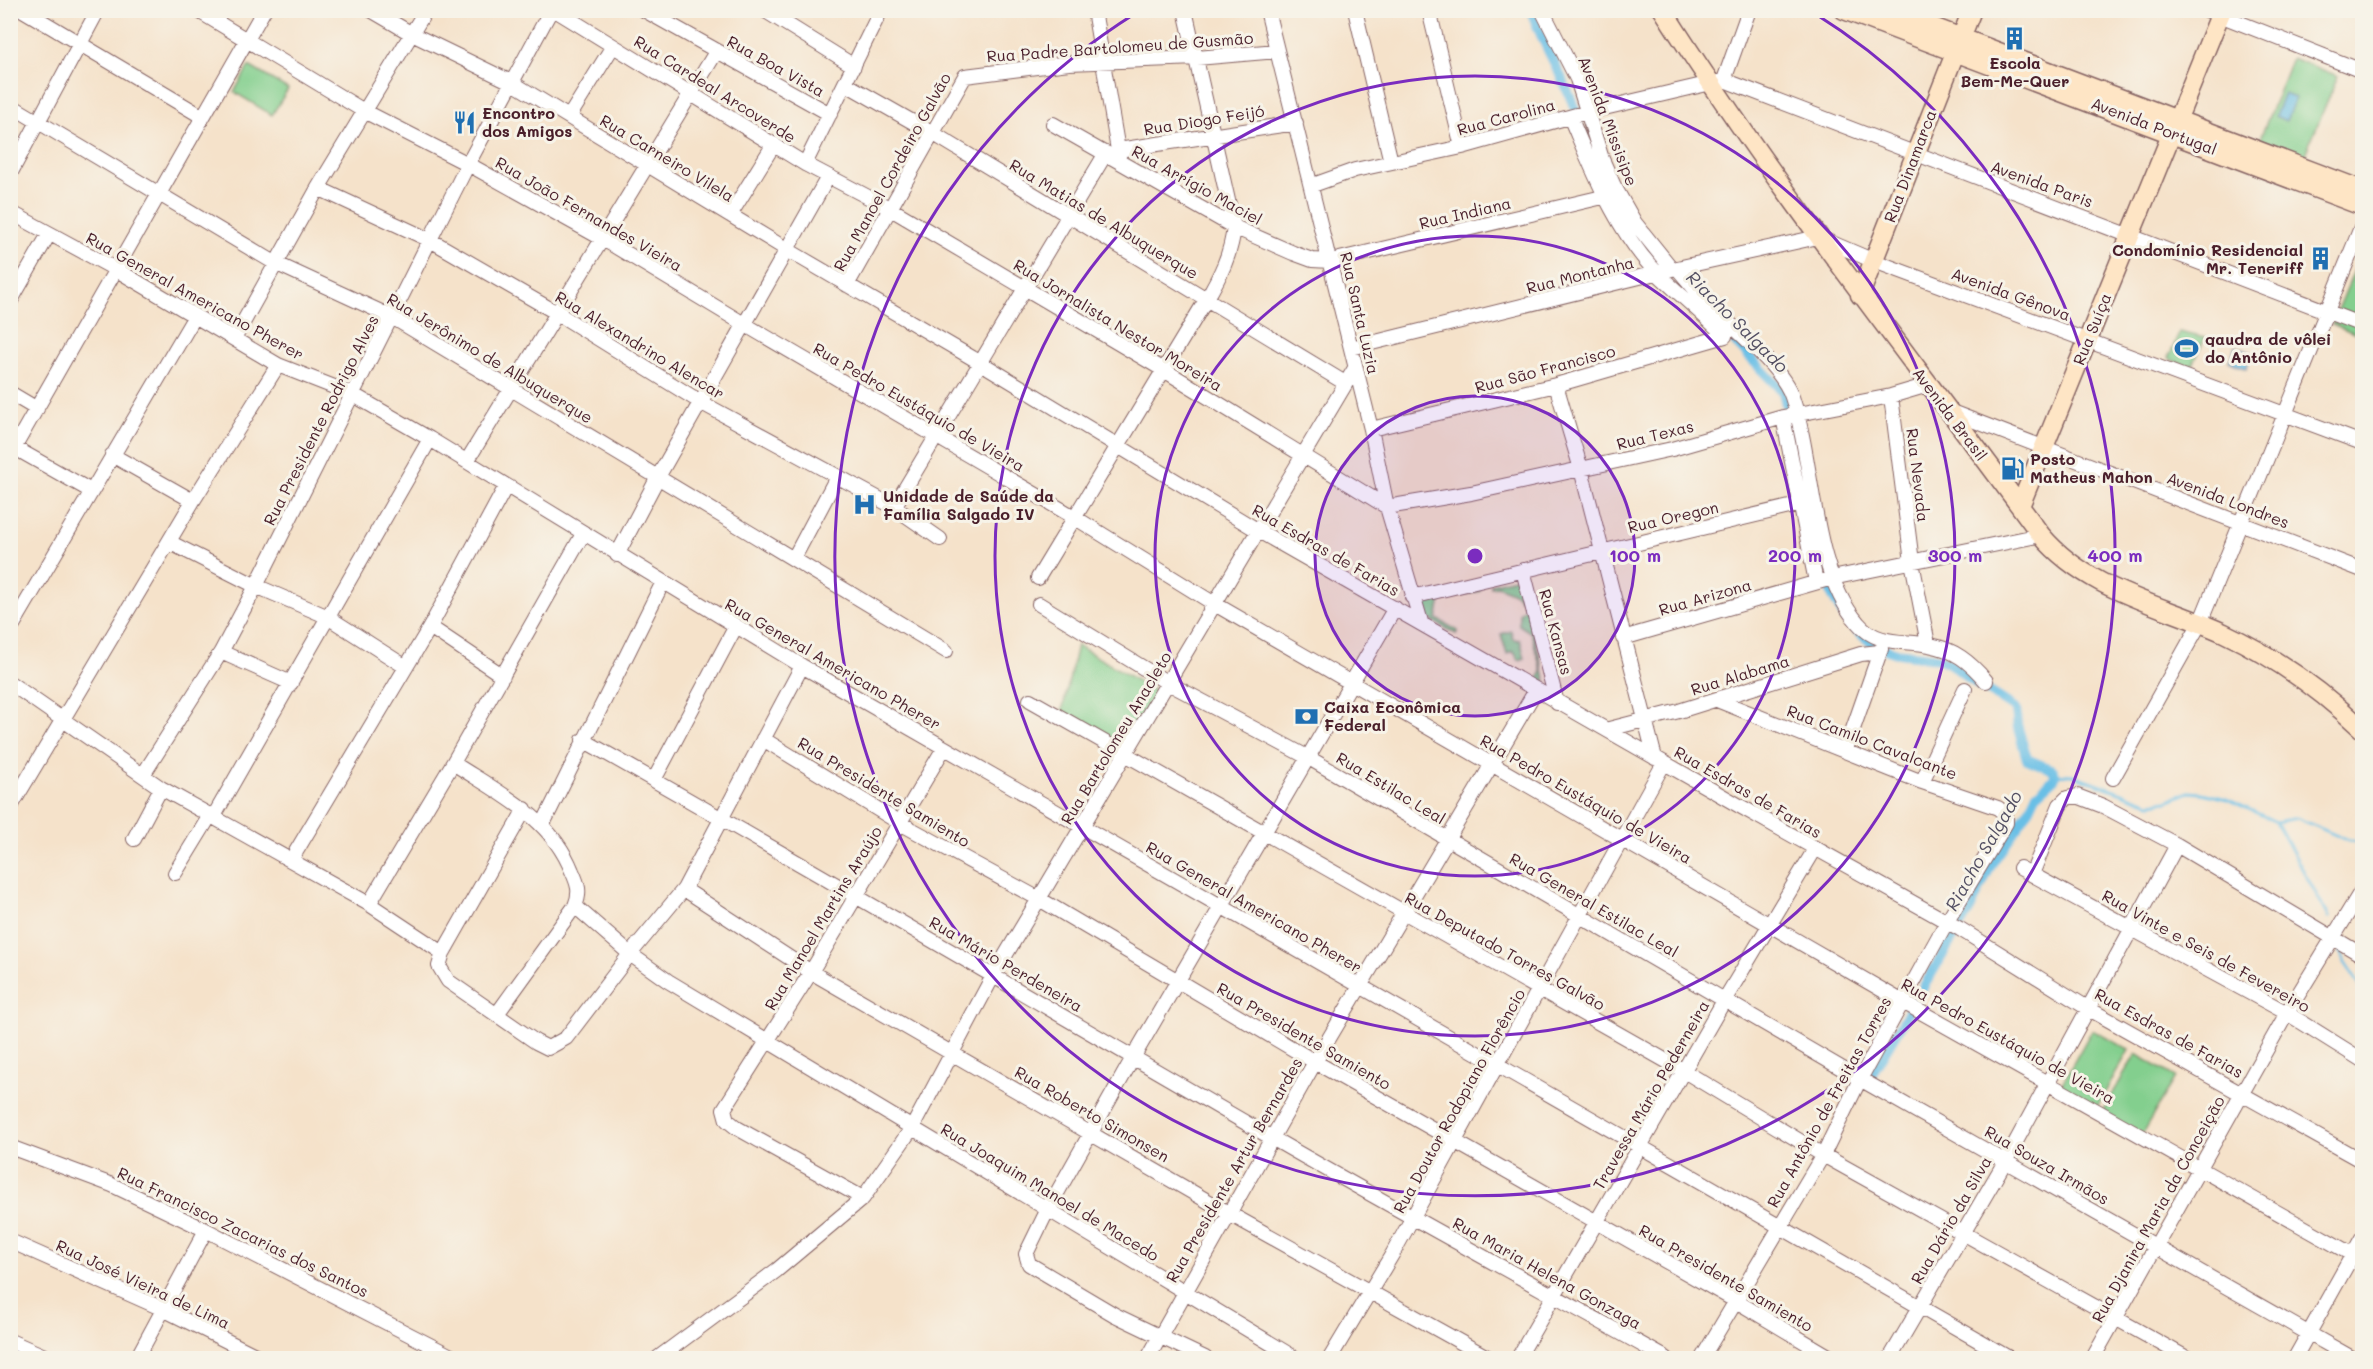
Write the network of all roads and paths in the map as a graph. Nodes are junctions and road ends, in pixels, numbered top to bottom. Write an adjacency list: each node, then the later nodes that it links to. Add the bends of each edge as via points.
1 (23, 10): 25 (street)
2 (98, 10): 25 (street)
3 (197, 10): 24 (street, Rua João Fernandes Vieira)
4 (264, 10): 24 (street)
5 (371, 10): 23 (street, Rua Carneiro Vilela)
6 (426, 10): 23 (street)
7 (553, 10): 27 (street, Rua Cardeal Arcoverde); 36 (street, Rua Presidente Rodrigo Alves)
8 (644, 10): 29 (street, Rua Boa Vista)
9 (764, 10): 32 (street)
10 (881, 10): 32 (street)
11 (1094, 10): 31 (street)
12 (1185, 10): 30 (street)
13 (1267, 10): 28 (street, Rua Santa Luzia)
14 (1355, 10): 55 (street)
15 (1429, 10): 52 (street)
16 (1542, 10): 42 (street, Avenida Missisipe, via 1577,79)
17 (1663, 10): 35 (street, Avenida Brasil)
18 (1749, 10): 35 (street)
19 (1844, 10): 26 (street, Avenida Portugal)
20 (1888, 10): 26 (street, Avenida Portugal)
21 (1972, 10): 26 (street, Rua Dinamarca)
22 (2216, 12): 33 (street); 48 (street, Rua Suíça)
23 (412, 34): 36 (street, Rua Carneiro Vilela); 40 (street)
24 (246, 41): 40 (street, Rua João Fernandes Vieira); 43 (street)
25 (80, 44): 43 (street); 45 (street)
26 (1958, 44): 48 (street, Avenida Portugal); 53 (street, Rua Dinamarca)
27 (613, 46): 38 (street, Rua Cardeal Arcoverde); 44 (street)
28 (1277, 51): 30 (street, Rua Padre Bartolomeu de Gusmão); 46 (street, Rua Santa Luzia)
29 (716, 52): 38 (street); 41 (street, Rua Boa Vista)
30 (1197, 58): 31 (street, Rua Padre Bartolomeu de Gusmão); 50 (street)
31 (1104, 61): 34 (street, Rua Padre Bartolomeu de Gusmão); 54 (street)
32 (854, 66): 37 (street)
33 (2362, 70)
34 (965, 76): 49 (street, Rua Manoel Cordeiro Galvão)
35 (1716, 81): 42 (street, Rua Carolina); 53 (street, Avenida Paris); 75 (street, Avenida Brasil)
36 (511, 82): 44 (street, Rua Carneiro Vilela); 56 (street, Rua Presidente Rodrigo Alves)
37 (846, 84): 41 (street); 49 (street, Rua Matias de Albuquerque)
38 (692, 93): 51 (street, Rua Cardeal Arcoverde); 58 (street)
39 (10, 105): 45 (street, Rua Jerônimo de Albuquerque)
40 (364, 111): 56 (street, Rua João Fernandes Vieira); 62 (street)
41 (830, 114): 57 (street)
42 (1579, 114): 52 (street, Rua Carolina); 65 (street, Avenida Missisipe); 83 (street, Avenida Missisipe, via 1619,195)
43 (203, 117): 64 (street)
44 (569, 117): 58 (street, Rua Carneiro Vilela)
45 (37, 122): 59 (street); 64 (street, Rua Jerônimo de Albuquerque)
46 (1296, 123): 50 (street, Rua Diogo Feijó); 61 (street, Rua Santa Luzia)
47 (1053, 124): 54 (street, Rua Arrígio Maciel)
48 (2176, 127): 63 (street, Avenida Portugal); 66 (street, Avenida Portugal); 74 (street, Rua Suíça)
49 (934, 134): 67 (street, Rua Manoel Cordeiro Galvão); 70 (street, Rua Matias de Albuquerque)
50 (1214, 137): 54 (street, Rua Diogo Feijó); 72 (street)
51 (774, 144): 57 (street, Rua Cardeal Arcoverde); 69 (street)
52 (1462, 147): 55 (street, Rua Carolina)
53 (1914, 154): 74 (street, Avenida Paris); 80 (street, Rua Dinamarca)
54 (1115, 155): 70 (street); 72 (street, Rua Arrígio Maciel)
55 (1391, 162): 61 (street, Rua Carolina)
56 (468, 164): 76 (street, Rua João Fernandes Vieira); 77 (street, Rua Presidente Rodrigo Alves)
57 (805, 164): 60 (street, Rua Cardeal Arcoverde)
58 (648, 166): 69 (street, Rua Carneiro Vilela); 76 (street)
59 (11, 173)
60 (828, 177): 67 (street, Rua Jornalista Nestor Moreira); 78 (street)
61 (1313, 185): 79 (street, Rua Santa Luzia)
62 (318, 188): 77 (street, Rua Alexandrino Alencar); 81 (street)
63 (2362, 190)
64 (159, 194): 81 (street, Rua Jerônimo de Albuquerque); 82 (street)
65 (1607, 196): 79 (street, Rua Indiana); 83 (street, Avenida Missisipe, via 1629,235)
66 (2362, 206)
67 (891, 209): 84 (street, Rua Manoel Cordeiro Galvão); 85 (street, Rua Jornalista Nestor Moreira)
68 (10, 212): 73 (street, Rua General Americano Pherer)
69 (730, 215): 78 (street, Rua Carneiro Vilela)
70 (1068, 217): 85 (street); 87 (street, Rua Matias de Albuquerque)
71 (2362, 225): 89 (street)
72 (1234, 226): 79 (street, Rua Arrígio Maciel, via 1312,260); 87 (street, via 1226,266)
73 (49, 234): 82 (street, Rua General Americano Pherer); 88 (street)
74 (2131, 235): 89 (street, Avenida Paris); 97 (street, Rua Suíça)
75 (1818, 237): 80 (street, Avenida Gênova); 83 (street, Rua Montanha); 86 (street, Avenida Brasil)
76 (603, 238): 90 (street); 93 (street, Rua João Fernandes Vieira)
77 (432, 242): 90 (street, Rua Alexandrino Alencar); 92 (street, Rua Presidente Rodrigo Alves)
78 (786, 249): 84 (street, Rua Carneiro Vilela); 93 (street)
79 (1331, 261): 98 (street, Rua Santa Luzia)
80 (1874, 261): 86 (street, Rua Dinamarca); 97 (street, Avenida Gênova)
81 (275, 262): 92 (street, Rua Jerônimo de Albuquerque); 96 (street)
82 (117, 270): 91 (street, Rua General Americano Pherer); 111 (street)
83 (1667, 270): 95 (street, Avenida Missisipe); 98 (street, Rua Montanha); 114 (street, Avenida Missisipe, via 1756,349 1786,386)
84 (847, 285): 99 (street, Rua Carneiro Vilela)
85 (1024, 289): 99 (street); 102 (street, Rua Jornalista Nestor Moreira)
86 (1860, 295): 105 (street, Avenida Brasil)
87 (1206, 300): 102 (street); 103 (street, Rua Matias de Albuquerque)
88 (10, 302)
89 (2326, 312): 94 (street, Avenida Paris); 113 (street)
90 (557, 313): 106 (street); 110 (street, Rua Alexandrino Alencar)
91 (195, 316): 96 (street, Rua General Americano Pherer); 122 (street)
92 (392, 317): 106 (street, Rua Jerônimo de Albuquerque); 108 (street, Rua Presidente Rodrigo Alves)
93 (744, 324): 110 (street); 116 (street, Rua Pedro Eustáquio de Vieira)
94 (2362, 325)
95 (1725, 336): 104 (street, Rua São Francisco)
96 (234, 339): 100 (street, Rua General Americano Pherer)
97 (2086, 339): 113 (street, Avenida Gênova); 120 (street, Rua Suíça)
98 (1351, 348): 101 (street, Rua Santa Luzia)
99 (981, 363): 116 (street); 119 (street, Rua Esdras de Farias)
100 (278, 365): 108 (street, Rua General Americano Pherer); 130 (street)
101 (1355, 368): 103 (street, Rua Bartolomeu Anacleto); 115 (street, Rua Santa Luzia)
102 (1164, 370): 119 (street); 123 (street, Rua Jornalista Nestor Moreira)
103 (1345, 383): 123 (street, Rua Bartolomeu Anacleto)
104 (1556, 385): 115 (street, Rua São Francisco); 125 (street)
105 (1928, 385): 109 (street, Rua Texas); 112 (street, Avenida Brasil)
106 (511, 389): 124 (street); 126 (street, Rua Jerônimo de Albuquerque)
107 (10, 393): 111 (street)
108 (352, 394): 117 (street, Rua General Americano Pherer); 151 (street, Rua Presidente Rodrigo Alves)
109 (1891, 396): 114 (street, Rua Texas); 145 (street, Rua Nevada)
110 (702, 403): 126 (street); 127 (street, Rua Alexandrino Alencar)
111 (37, 409): 121 (street)
112 (1947, 410): 120 (street, Avenida Londres); 132 (street, Avenida Brasil)
113 (2286, 415): 118 (street, Avenida Gênova); 136 (street)
114 (1788, 416): 125 (street, Rua Texas, via 1672,449); 131 (street, Avenida Missisipe); 149 (street, Avenida Missisipe)
115 (1371, 429): 134 (street, Rua Santa Luzia)
116 (938, 437): 133 (street); 135 (street, Rua Pedro Eustáquio de Vieira)
117 (430, 439): 124 (street, Rua General Americano Pherer); 156 (street)
118 (2362, 444)
119 (1119, 447): 135 (street); 137 (street, Rua Esdras de Farias)
120 (2045, 448): 132 (street, Rua Suíça); 136 (street, Avenida Londres)
121 (13, 452): 129 (street)
122 (112, 455): 129 (street); 130 (street)
123 (1301, 455): 134 (street, Rua Jornalista Nestor Moreira); 137 (street, Rua Bartolomeu Anacleto)
124 (467, 461): 128 (street, Rua General Americano Pherer)
125 (1581, 469): 134 (street, Rua Texas); 142 (street)
126 (658, 477): 143 (street); 144 (street, Rua Jerônimo de Albuquerque)
127 (837, 477): 133 (street, Rua Alexandrino Alencar); 144 (street)
128 (506, 486): 138 (street, Rua General Americano Pherer); 160 (street)
129 (91, 491): 161 (street)
130 (193, 501): 141 (street)
131 (1802, 504): 142 (street, Rua Oregon); 149 (street, Avenida Missisipe)
132 (2020, 506): 139 (street, Avenida Brasil)
133 (894, 507): 140 (street, Rua Alexandrino Alencar)
134 (1387, 507): 152 (street, Rua Santa Luzia)
135 (1074, 517): 148 (street); 153 (street, Rua Pedro Eustáquio de Vieira)
136 (2242, 522): 147 (street, Avenida Londres); 158 (street)
137 (1257, 530): 153 (street, Rua Bartolomeu Anacleto); 155 (street, Rua Esdras de Farias)
138 (583, 534): 143 (street, Rua General Americano Pherer); 168 (street)
139 (2042, 535): 145 (street, Rua Arizona); 158 (street, Avenida Brasil, via 2067,562 2092,578)
140 (940, 539)
141 (169, 542): 151 (street); 180 (street)
142 (1602, 550): 146 (street, Rua Oregon); 162 (street)
143 (617, 555): 150 (street, Rua General Americano Pherer)
144 (794, 558): 164 (street, Rua Jerônimo de Albuquerque)
145 (1912, 562): 149 (street, Rua Arizona); 163 (street, Rua Nevada)
146 (1523, 570): 152 (street, Rua Oregon); 178 (street, Rua Kansas)
147 (2362, 570)
148 (1038, 578)
149 (1824, 580): 162 (street, Rua Arizona); 163 (street, via 1867,632 1895,643)
150 (663, 582): 159 (street, Rua General Americano Pherer); 184 (street)
151 (256, 586): 156 (street); 165 (street, Rua Presidente Rodrigo Alves)
152 (1412, 597): 157 (street, Rua Santa Luzia)
153 (1213, 603): 170 (street, Rua Bartolomeu Anacleto); 172 (street, Rua Pedro Eustáquio de Vieira)
154 (1039, 604): 170 (street, Rua Estilac Leal)
155 (1395, 608): 157 (street, Rua Esdras de Farias); 172 (street)
156 (326, 616): 167 (street); 171 (street)
157 (1421, 622): 175 (street, Rua Esdras de Farias)
158 (2200, 622): 182 (street, Avenida Brasil, via 2266,654); 193 (street)
159 (736, 626): 166 (street, Rua General Americano Pherer); 194 (street)
160 (430, 627): 167 (street); 168 (street)
161 (10, 630)
162 (1623, 638): 179 (street)
163 (1928, 644): 169 (street, via 1967,660)
164 (946, 651)
165 (220, 652): 171 (street); 192 (street, Rua Presidente Rodrigo Alves)
166 (802, 666): 183 (street); 185 (street, Rua General Americano Pherer)
167 (406, 667): 211 (street)
168 (503, 676): 190 (street)
169 (1986, 681)
170 (1168, 682): 187 (street, Rua Bartolomeu Anacleto); 188 (street, Rua Estilac Leal)
171 (291, 683): 199 (street)
172 (1353, 683): 188 (street); 191 (street, Rua Pedro Eustáquio de Vieira)
173 (10, 684): 180 (street)
174 (1965, 689): 195 (street)
175 (1536, 690): 178 (street, Rua Esdras de Farias); 191 (street, Rua Presidente Artur Bernardes)
176 (1030, 700): 187 (street, Rua Deputado Torres Galvão)
177 (1717, 700): 179 (street, Rua Alabama); 186 (street, Rua Camilo Cavalcante); 186 (street, Rua Alabama, via 1880,651)
178 (1557, 703): 181 (street, Rua Esdras de Farias)
179 (1645, 720): 181 (street, Rua Alabama); 189 (street)
180 (63, 721): 192 (street); 197 (street)
181 (1609, 729): 189 (street, Rua Esdras de Farias)
182 (2362, 729)
183 (763, 739): 200 (street); 201 (street, Rua Presidente Samiento)
184 (583, 740): 194 (street, Rua Mário Perdeneira); 203 (street)
185 (944, 748): 201 (street, Rua Manoel Martins Araújo); 204 (street, Rua General Americano Pherer)
186 (1846, 749): 195 (street, Rua Camilo Cavalcante)
187 (1124, 755): 204 (street, Rua Bartolomeu Anacleto); 205 (street, Rua Deputado Torres Galvão)
188 (1309, 758): 205 (street); 207 (street, Rua Estilac Leal)
189 (1660, 760): 208 (street, Rua Doutor Rodopiano Florêncio); 210 (street, Rua Esdras de Farias)
190 (453, 763): 198 (street); 217 (street)
191 (1492, 764): 207 (street, Rua Presidente Artur Bernardes); 208 (street, Rua Pedro Eustáquio de Vieira)
192 (143, 775): 196 (street)
193 (2113, 778)
194 (654, 780): 200 (street, Rua Mário Perdeneira)
195 (1922, 782): 202 (street, Rua Camilo Cavalcante, via 1998,808 2006,815)
196 (161, 788): 199 (street); 206 (street)
197 (10, 808)
198 (525, 809): 203 (street); 226 (street)
199 (212, 815): 211 (street); 212 (street)
200 (720, 819): 213 (street); 215 (street, Rua Mário Perdeneira)
201 (900, 823): 215 (street, Rua Manoel Martins Araújo); 216 (street, Rua Presidente Samiento)
202 (2006, 823): 223 (street, Rua Antônio de Freitas Torres)
203 (543, 824): 218 (street, via 559,844 577,882 579,897)
204 (1082, 826): 216 (street, Rua Bartolomeu Anacleto); 219 (street, Rua General Americano Pherer)
205 (1265, 833): 219 (street); 220 (street, Rua Deputado Torres Galvão)
206 (134, 839)
207 (1446, 840): 220 (street, Rua Presidente Artur Bernardes); 221 (street, Rua General Estilac Leal)
208 (1624, 840): 221 (street, Rua Doutor Rodopiano Florêncio); 222 (street, Rua Pedro Eustáquio de Vieira)
209 (2177, 845): 224 (street, Rua Dário da Silva); 224 (street, Rua Vinte e Seis de Fevereiro, via 2087,799 2072,796 2060,805 2026,871); 225 (street)
210 (1815, 849): 222 (street, Travessa Mário Pederneira); 223 (street, Rua Esdras de Farias)
211 (291, 860): 217 (street)
212 (175, 873)
213 (684, 889): 227 (street); 229 (street, Rua Roberto Simonsen)
214 (2362, 890): 225 (street, Rua Djanira Maria da Conceição)
215 (857, 894): 229 (street, Rua Manoel Martins Araújo); 230 (street, Rua Mário Perdeneira)
216 (1041, 900): 230 (street, Rua Bartolomeu Anacleto); 231 (street, Rua Presidente Samiento)
217 (369, 904): 226 (street)
218 (575, 906): 227 (street, Rua Joaquim Manoel de Macedo); 238 (street)
219 (1222, 907): 231 (street); 232 (street, Rua General Americano Pherer)
220 (1404, 913): 232 (street, Rua Presidente Artur Bernardes); 233 (street, Rua Deputado Torres Galvão)
221 (1581, 915): 233 (street, Rua Doutor Rodopiano Florêncio); 234 (street, Rua General Estilac Leal)
222 (1770, 923): 234 (street, Travessa Mário Pederneira); 235 (street, Rua Pedro Eustáquio de Vieira)
223 (1953, 926): 235 (street, Rua Antônio de Freitas Torres); 236 (street, Rua Esdras de Farias)
224 (2133, 928): 236 (street, Rua Dário da Silva); 237 (street, Rua Vinte e Seis de Fevereiro)
225 (2333, 936): 228 (street); 237 (street, Rua Djanira Maria da Conceição)
226 (443, 953): 238 (street, via 440,972)
227 (630, 954): 238 (street, via 566,1038 548,1047); 239 (street, Rua Joaquim Manoel de Macedo)
228 (2362, 955)
229 (811, 972): 239 (street, Rua Manoel Martins Araújo); 240 (street, Rua Roberto Simonsen)
230 (993, 976): 240 (street, Rua Bartolomeu Anacleto); 241 (street, Rua Mário Perdeneira)
231 (1178, 982): 241 (street); 243 (street, Rua Presidente Samiento)
232 (1361, 988): 243 (street, Rua Presidente Artur Bernardes); 244 (street, Rua General Americano Pherer)
233 (1541, 990): 244 (street, Rua Doutor Rodopiano Florêncio); 245 (street, Rua Deputado Torres Galvão)
234 (1725, 999): 245 (street, Travessa Mário Pederneira); 246 (street, Rua Souza Irmãos)
235 (1909, 1005): 246 (street, Rua Antônio de Freitas Torres); 247 (street, Rua Pedro Eustáquio de Vieira)
236 (2089, 1009): 247 (street, Rua Dário da Silva); 248 (street, Rua Esdras de Farias)
237 (2287, 1013): 242 (street, Rua Vinte e Seis de Fevereiro); 248 (street, Rua Djanira Maria da Conceição)
238 (497, 1014)
239 (766, 1042): 249 (street, Rua Joaquim Manoel de Macedo); 259 (street, Rua Manoel Martins Araújo, via 726,1103 724,1114 737,1128)
240 (952, 1052): 249 (street, Rua Bartolomeu Anacleto); 250 (street, Rua Roberto Simonsen)
241 (1134, 1056): 250 (street); 251 (street, Rua Mário Perdeneira)
242 (2362, 1060)
243 (1315, 1062): 251 (street, Rua Presidente Artur Bernardes); 252 (street, Rua Presidente Samiento)
244 (1497, 1066): 252 (street, Rua Doutor Rodopiano Florêncio); 254 (street, Rua General Americano Pherer)
245 (1684, 1071): 254 (street, Travessa Mário Pederneira); 255 (street, Rua Deputado Torres Galvão)
246 (1860, 1079): 255 (street, Rua Antônio de Freitas Torres); 256 (street, Rua Souza Irmãos)
247 (2048, 1082): 256 (street, Rua Dário da Silva); 258 (street, Rua Pedro Eustáquio de Vieira)
248 (2242, 1093): 257 (street, Rua Esdras de Farias); 258 (street, Rua Djanira Maria da Conceição)
249 (912, 1128): 259 (street, Rua Bartolomeu Anacleto); 260 (street, Rua Joaquim Manoel de Macedo)
250 (1092, 1134): 260 (street); 261 (street, Rua Roberto Simonsen)
251 (1272, 1138): 261 (street, Rua Presidente Artur Bernardes); 262 (street, Rua Mário Perdeneira)
252 (1454, 1141): 262 (street, Rua Doutor Rodopiano Florêncio); 263 (street, Rua Presidente Samiento)
253 (10, 1147): 265 (street, Rua Francisco Zacarias dos Santos, via 112,1185)
254 (1639, 1148): 263 (street, Travessa Mário Pederneira); 264 (street, Rua General Americano Pherer)
255 (1822, 1155): 264 (street, Rua Antônio de Freitas Torres); 266 (street, Rua Deputado Torres Galvão)
256 (2006, 1160): 266 (street, Rua Dário da Silva); 269 (street, Rua Souza Irmãos)
257 (2362, 1161)
258 (2199, 1168): 269 (street, Rua Djanira Maria da Conceição); 270 (street, Rua Pedro Eustáquio de Vieira)
259 (863, 1198): 285 (street, Rua Bartolomeu Anacleto, via 777,1270)
260 (1048, 1209): 272 (street, Rua Joaquim Manoel de Macedo); 279 (street, via 1026,1254 1029,1264)
261 (1230, 1214): 271 (street, Rua Roberto Simonsen); 272 (street, Rua Presidente Artur Bernardes)
262 (1413, 1217): 271 (street, Rua Doutor Rodopiano Florêncio); 273 (street, Rua Maria Helena Gonzaga)
263 (1597, 1222): 273 (street, Travessa Mário Pederneira); 274 (street, Rua Presidente Samiento)
264 (1780, 1226): 274 (street, Rua Antônio de Freitas Torres); 275 (street, Rua General Americano Pherer)
265 (206, 1230): 276 (street); 284 (street, Rua Francisco Zacarias dos Santos)
266 (1962, 1234): 275 (street, Rua Dário da Silva); 277 (street, Rua Deputado Torres Galvão)
267 (2362, 1238): 270 (street)
268 (10, 1241): 276 (street, Rua José Vieira de Lima)
269 (2157, 1246): 277 (street, Rua Djanira Maria da Conceição); 278 (street, Rua Souza Irmãos)
270 (2358, 1257): 278 (street)
271 (1372, 1292): 289 (street, Rua Doutor Rodopiano Florêncio); 290 (street, Rua Roberto Simonsen)
272 (1183, 1293): 279 (street, Rua Presidente Artur Bernardes); 288 (street, Rua Joaquim Manoel de Macedo)
273 (1555, 1296): 291 (street, Travessa Mário Pederneira); 292 (street, Rua Maria Helena Gonzaga)
274 (1736, 1301): 293 (street, Rua Antônio de Freitas Torres); 294 (street, Rua Presidente Samiento)
275 (1918, 1308): 295 (street, Rua Dário da Silva); 296 (street, Rua General Americano Pherer)
276 (163, 1309): 282 (street); 283 (street, Rua José Vieira de Lima)
277 (2116, 1318): 297 (street, Rua Djanira Maria da Conceição); 298 (street, Rua Deputado Torres Galvão)
278 (2309, 1333): 299 (street); 300 (street, Rua Souza Irmãos)
279 (1160, 1335): 286 (street, Rua Presidente Artur Bernardes); 287 (street)
280 (10, 1341): 281 (street)
281 (49, 1359)
282 (137, 1359)
283 (261, 1359)
284 (455, 1359)
285 (658, 1359)
286 (1148, 1359)
287 (1204, 1359)
288 (1295, 1359)
289 (1330, 1359)
290 (1489, 1359)
291 (1518, 1359)
292 (1666, 1359)
293 (1702, 1359)
294 (1832, 1359)
295 (1890, 1359)
296 (2009, 1359)
297 (2093, 1359)
298 (2187, 1359)
299 (2295, 1359)
300 (2352, 1359)

